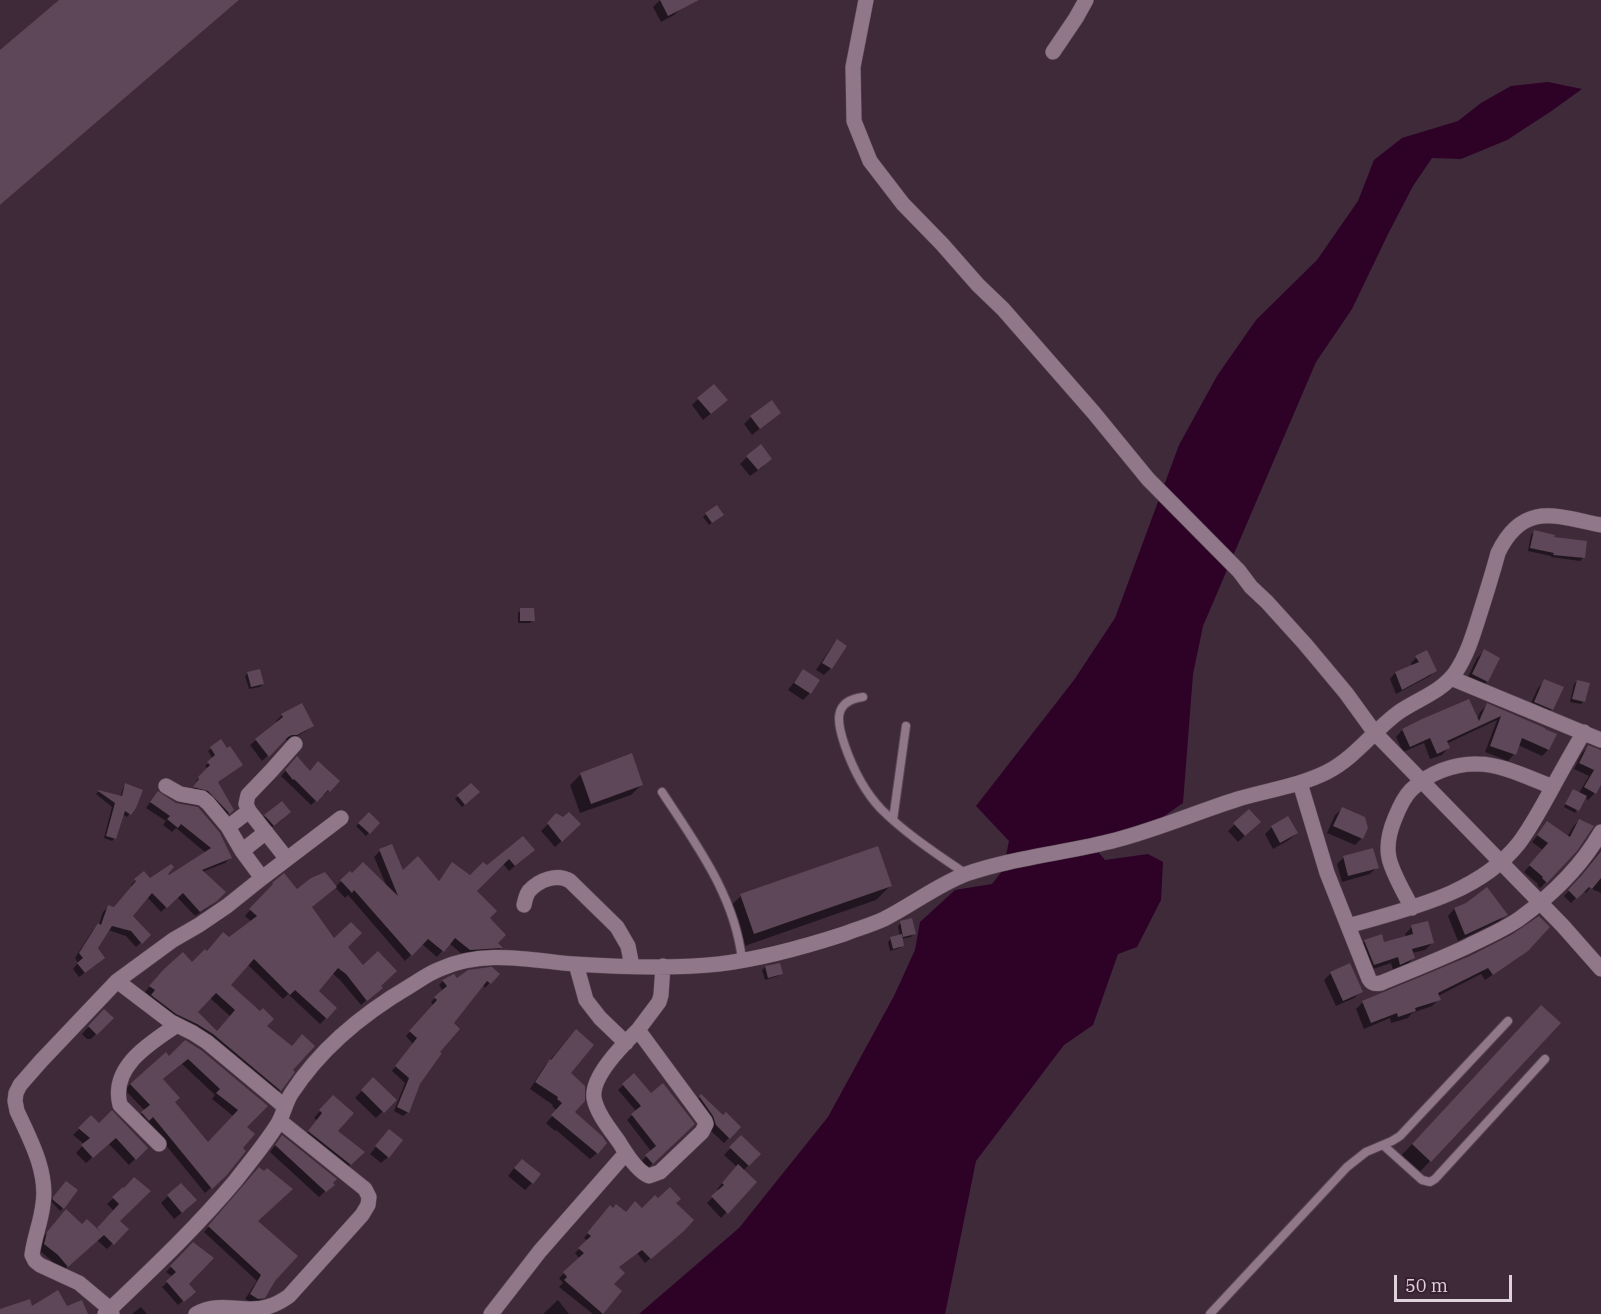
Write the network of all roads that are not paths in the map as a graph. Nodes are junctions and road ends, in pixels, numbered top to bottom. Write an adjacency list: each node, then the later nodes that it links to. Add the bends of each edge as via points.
1 (866, 0): 9 (street, via 853,67 854,121 870,161 903,204 1003,309 1148,479 1305,644)
2 (1086, 0): 3 (street)
3 (1053, 52)
4 (1601, 525): 5 (street, via 1542,515 1513,531 1498,553 1468,648)
5 (1452, 678): 8 (street); 9 (street, via 1401,710)
6 (863, 697): 19 (lane, via 843,705 838,717 839,730 868,794)
7 (906, 726): 19 (lane)
8 (1584, 732): 10 (street); 15 (street)
9 (1375, 733): 12 (street); 13 (street, via 1337,766)
10 (1601, 740)
11 (295, 744): 17 (street, via 248,795)
12 (1421, 781): 15 (street, via 1449,768 1479,764 1493,765); 25 (street); 30 (street, via 1403,801 1389,832 1388,845 1392,867)
13 (1300, 783): 26 (street, via 1238,799 1112,842); 31 (street, via 1327,873)
14 (166, 786): 20 (street, via 180,794 202,798)
15 (1552, 787): 25 (street, via 1530,827)
16 (662, 792): 32 (lane, via 705,858 727,901)
17 (249, 811): 20 (street); 21 (street)
18 (341, 818): 24 (street)
19 (893, 820): 26 (lane)
20 (228, 827): 23 (street)
21 (266, 832): 23 (street); 24 (street)
22 (1601, 832): 28 (street, via 1580,864)
23 (242, 851): 27 (street)
24 (287, 859): 27 (street)
25 (1501, 862): 28 (street); 30 (street, via 1462,887)
26 (966, 874): 32 (street, via 880,920 803,946)
27 (262, 878): 37 (street)
28 (1539, 902): 31 (street, via 1518,920 1486,938 1375,984 1369,979); 36 (street)
29 (524, 905): 34 (street, via 534,887 550,878 564,877 617,927 628,946)
30 (1412, 908): 31 (street)
31 (1348, 926)
32 (742, 960): 35 (street)
33 (576, 964): 34 (street); 41 (street, via 586,1000); 43 (street, via 507,957 472,959 442,967 379,1005 344,1034 314,1064)
34 (632, 966): 35 (street)
35 (663, 966): 40 (street, via 659,1002)
36 (1601, 969)
37 (117, 981): 39 (street); 47 (street, via 20,1085 15,1101 44,1183 44,1204 32,1255 40,1265 79,1283)
38 (1508, 1021): 45 (lane, via 1410,1127)
39 (177, 1025): 43 (street, via 207,1042); 44 (street, via 139,1052 127,1066 117,1097 120,1105)
40 (638, 1030): 41 (street); 46 (street, via 706,1124 654,1175 645,1175)
41 (626, 1042): 46 (street, via 598,1079 594,1097 597,1109)
42 (1545, 1059): 45 (lane, via 1430,1182 1422,1180)
43 (282, 1114): 47 (street, via 218,1200); 48 (street, via 365,1189 368,1205 289,1296 265,1308 217,1307)
44 (159, 1144)
45 (1383, 1145): 50 (lane, via 1347,1167)
46 (626, 1153): 49 (street)
47 (109, 1312)
48 (196, 1314)
49 (491, 1314)
50 (1210, 1314)

